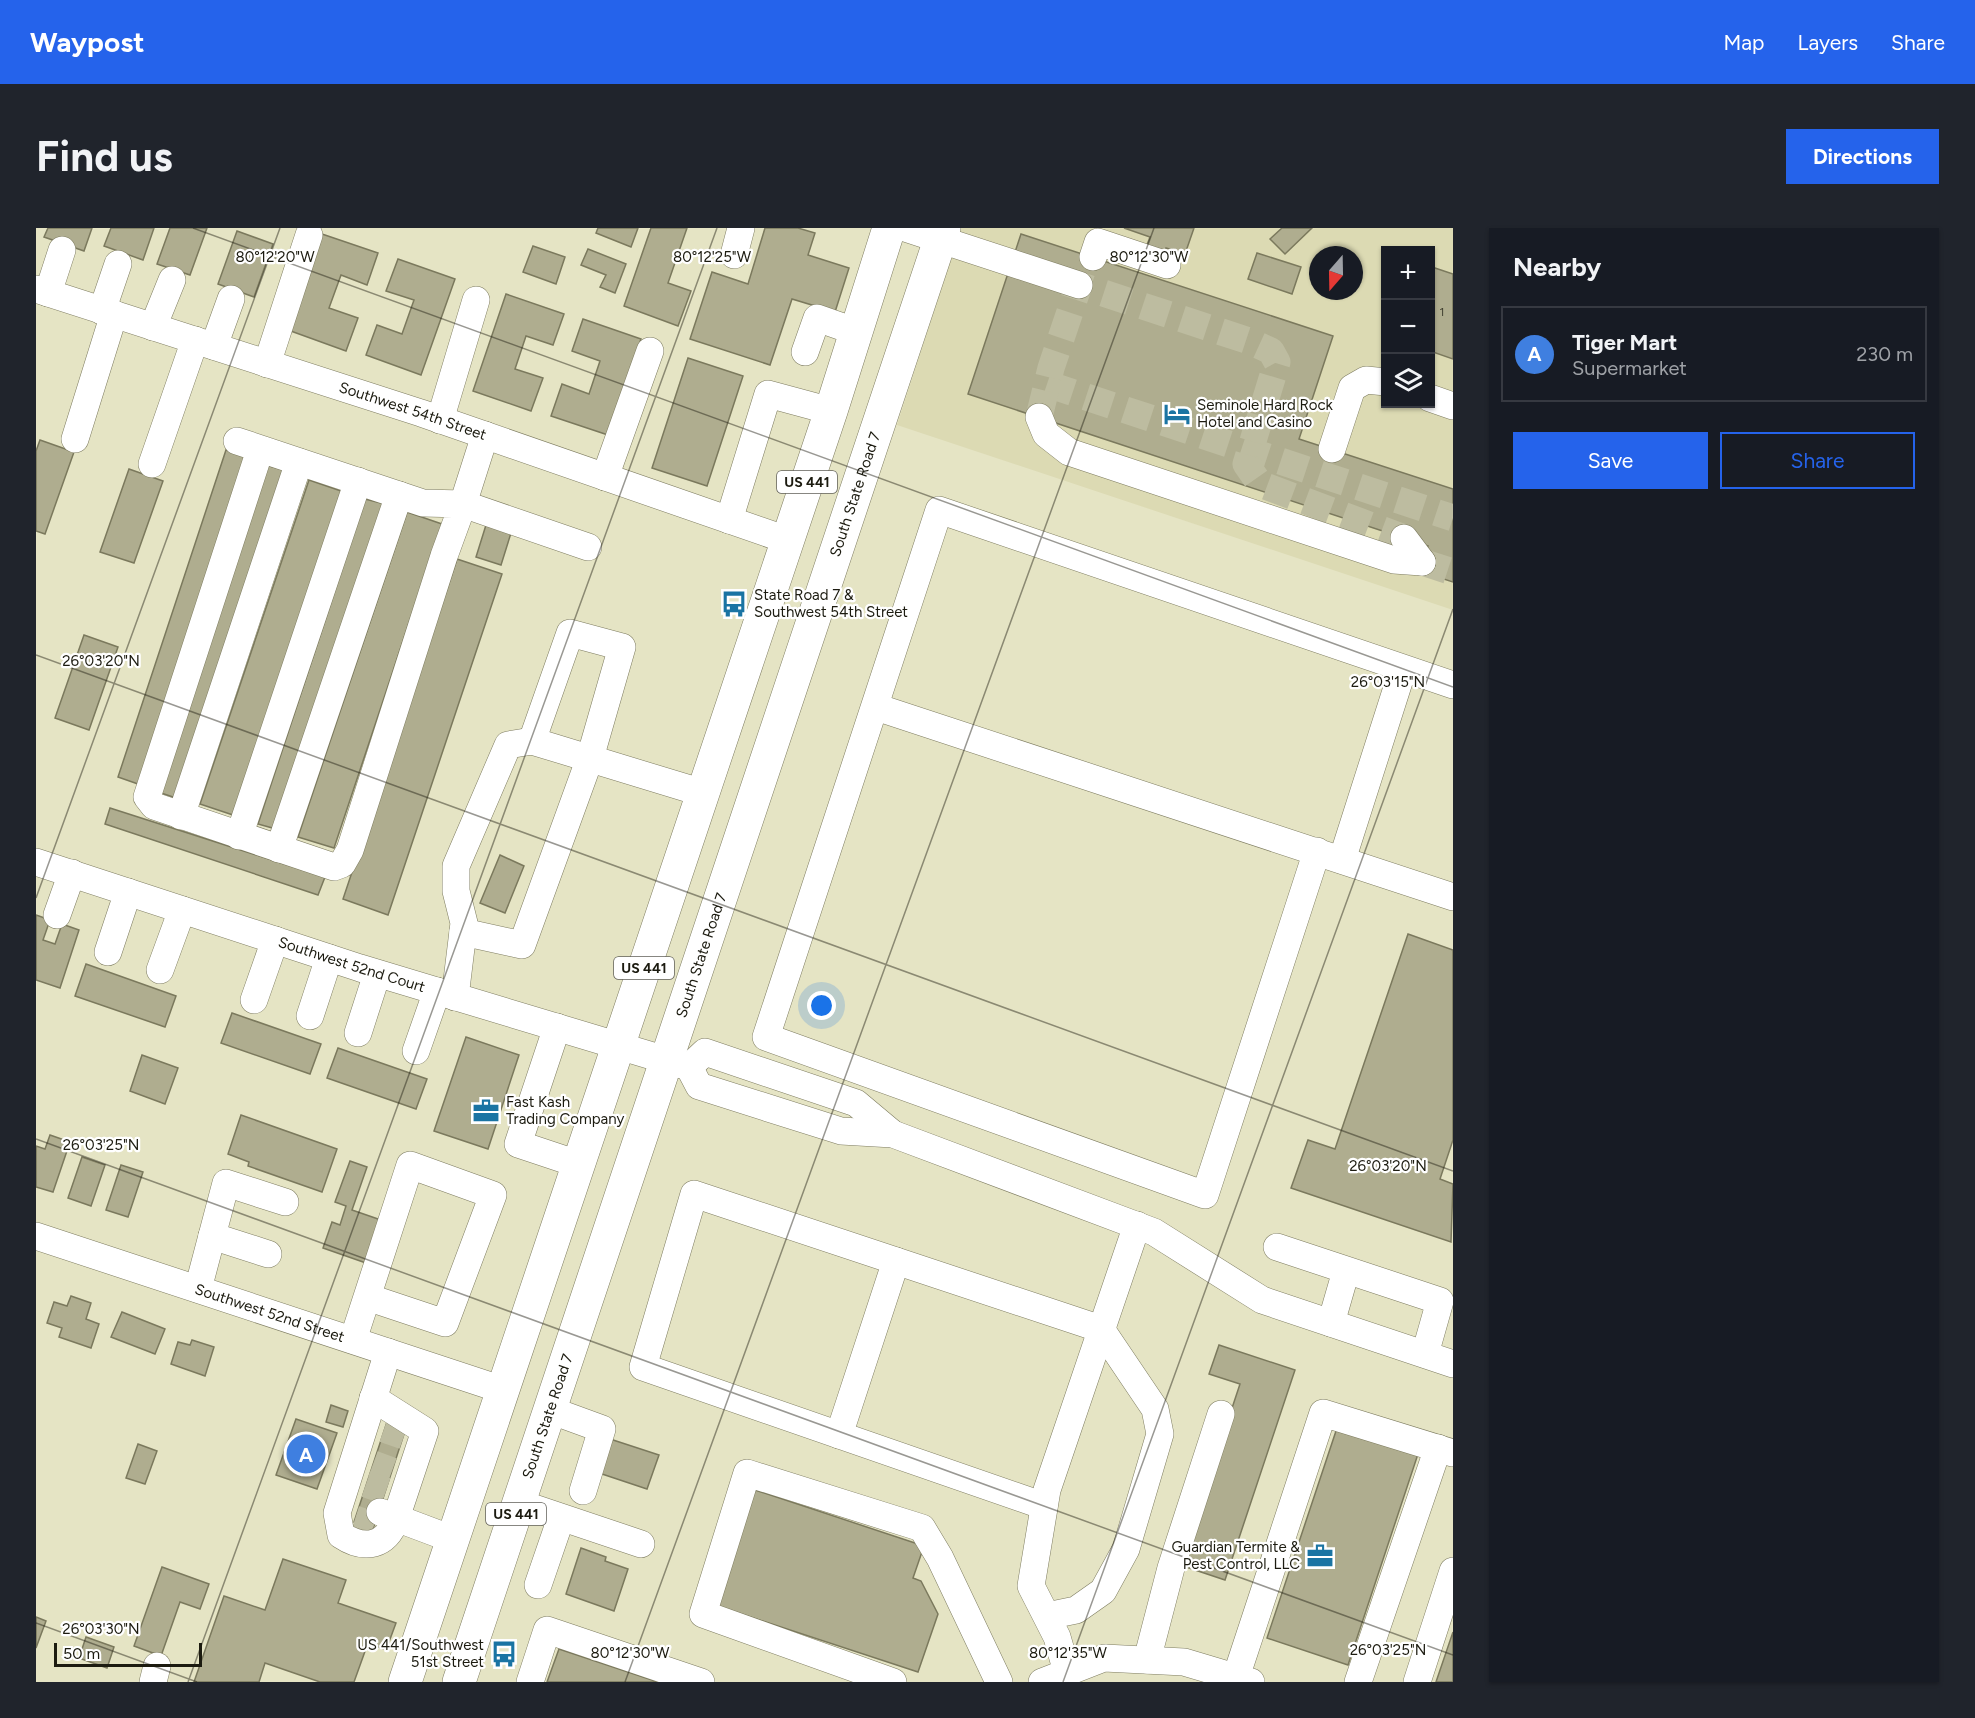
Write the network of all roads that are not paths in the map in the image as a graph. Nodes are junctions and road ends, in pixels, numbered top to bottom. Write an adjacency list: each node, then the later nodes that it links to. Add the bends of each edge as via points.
1 (741, 228): 7 (street)
2 (889, 228): 18 (main road, US 441)
3 (905, 228): 4 (street)
4 (942, 234): 12 (street); 71 (main road, South State Road 7 / US 441)
5 (309, 235): 22 (street)
6 (62, 250): 13 (street)
7 (734, 255)
8 (1093, 257): 10 (street, via 1098,242)
9 (118, 264): 16 (street)
10 (1167, 265)
11 (172, 280): 17 (street)
12 (1079, 285)
13 (41, 296): 16 (street, Southwest 54th Street)
14 (231, 298): 19 (street)
15 (476, 300): 28 (street)
16 (108, 312): 17 (street, Southwest 54th Street); 30 (street)
17 (153, 327): 19 (street, Southwest 54th Street)
18 (856, 332): 21 (street, via 817,318); 26 (main road, US 441)
19 (204, 343): 22 (street, Southwest 54th Street); 33 (street)
20 (650, 351): 34 (street)
21 (805, 352)
22 (267, 364): 28 (street, Southwest 54th Street)
23 (1381, 382): 31 (street, via 1366,380 1352,388)
24 (1435, 399): 25 (street)
25 (1453, 406)
26 (831, 411): 38 (street, via 768,394); 40 (main road, US 441)
27 (1039, 417): 39 (street, via 1046,434 1069,452 1394,560 1422,562)
28 (440, 420): 29 (street, Southwest 54th Street)
29 (485, 435): 34 (street, Southwest 54th Street); 37 (street)
30 (75, 439)
31 (1332, 449)
32 (299, 462): 35 (street); 48 (street); 48 (street, via 249,446 147,797 154,806)
33 (152, 464)
34 (605, 477): 38 (street, Southwest 54th Street)
35 (358, 481): 36 (street); 49 (street)
36 (399, 495): 37 (street, via 423,502); 50 (street)
37 (463, 504): 41 (street); 50 (street, via 350,850 342,864 334,867)
38 (729, 520): 40 (street, Southwest 54th Street)
39 (1404, 538)
40 (787, 540): 47 (main road, US 441)
41 (588, 547)
42 (1403, 669): 43 (street); 44 (street, via 939,510); 51 (street)
43 (1453, 685)
44 (876, 707): 51 (street); 51 (street, via 766,1037 1205,1196)
45 (532, 741): 46 (street); 46 (street, via 570,633 622,647); 58 (street, via 508,745 456,866)
46 (590, 758): 47 (street); 58 (street, via 522,945)
47 (703, 793): 69 (main road, US 441)
48 (181, 816): 49 (street)
49 (238, 836): 50 (street)
50 (279, 849)
51 (1329, 855): 55 (street)
52 (36, 862): 53 (street, Southwest 52nd Court)
53 (72, 873): 54 (street, Southwest 52nd Court); 57 (street)
54 (128, 892): 56 (street, Southwest 52nd Court); 60 (street)
55 (1453, 897)
56 (182, 910): 59 (street, Southwest 52nd Court); 62 (street)
57 (57, 915)
58 (463, 932): 64 (street)
59 (274, 940): 61 (street, Southwest 52nd Court); 65 (street)
60 (108, 952)
61 (329, 958): 63 (street, Southwest 52nd Court); 66 (street)
62 (160, 970)
63 (377, 974): 64 (street, Southwest 52nd Court); 68 (street)
64 (446, 994): 67 (street, Southwest 52nd Court); 70 (street)
65 (254, 1000)
66 (310, 1016)
67 (557, 1027): 69 (street, Southwest 52nd Court); 72 (street, via 518,1144)
68 (358, 1033)
69 (618, 1045): 71 (street, Southwest 52nd Court); 72 (main road, US 441)
70 (416, 1052)
71 (678, 1064): 74 (street, via 699,1086 841,1131 893,1134); 90 (main road, South State Road 7 / US 441)
72 (578, 1164): 89 (main road, US 441)
73 (285, 1202): 76 (street, via 226,1183)
74 (1137, 1226): 83 (street, via 1154,1232 1262,1300); 84 (street)
75 (36, 1236): 81 (street, Southwest 52nd Street)
76 (212, 1236): 78 (street); 81 (street)
77 (1277, 1248): 80 (street)
78 (268, 1254)
79 (896, 1261): 84 (street); 92 (street); 92 (street, via 694,1194 643,1367)
80 (1346, 1271): 83 (street); 87 (street, via 1440,1301)
81 (198, 1289): 85 (street, Southwest 52nd Street)
82 (367, 1297): 82 (street, via 410,1165 493,1195 446,1323); 85 (street)
83 (1330, 1323): 87 (street)
84 (1101, 1329): 96 (street); 102 (street, via 1155,1409 1160,1434 1126,1549 1103,1591 1076,1610)
85 (353, 1340): 86 (street, Southwest 52nd Street)
86 (388, 1352): 89 (street, Southwest 52nd Street); 98 (street, via 378,1474)
87 (1425, 1354): 88 (street)
88 (1453, 1364)
89 (503, 1390): 98 (main road, US 441)
90 (550, 1410): 94 (street, via 602,1429); 95 (main road, South State Road 7 / US 441)
91 (1221, 1414): 103 (street, via 1171,1568)
92 (838, 1435): 96 (street)
93 (1445, 1451): 105 (street, via 1323,1413); 113 (street)
94 (583, 1491)
95 (519, 1503): 97 (street); 107 (main road, South State Road 7 / US 441)
96 (1044, 1506): 102 (street, via 1031,1586)
97 (561, 1518): 99 (street); 101 (street)
98 (452, 1539): 106 (main road, US 441)
99 (641, 1544)
100 (1453, 1571): 114 (street)
101 (538, 1585)
102 (1047, 1617): 104 (street)
103 (1147, 1660): 104 (street, via 1104,1658); 105 (street, via 1184,1662)
104 (1067, 1672): 112 (street)
105 (1244, 1680)
106 (405, 1682)
107 (459, 1682)
108 (530, 1682): 109 (street, via 547,1630)
109 (701, 1682)
110 (893, 1682): 111 (street, via 703,1614 747,1473 922,1528)
111 (999, 1682)
112 (1042, 1682)
113 (1358, 1682)
114 (1417, 1682)

